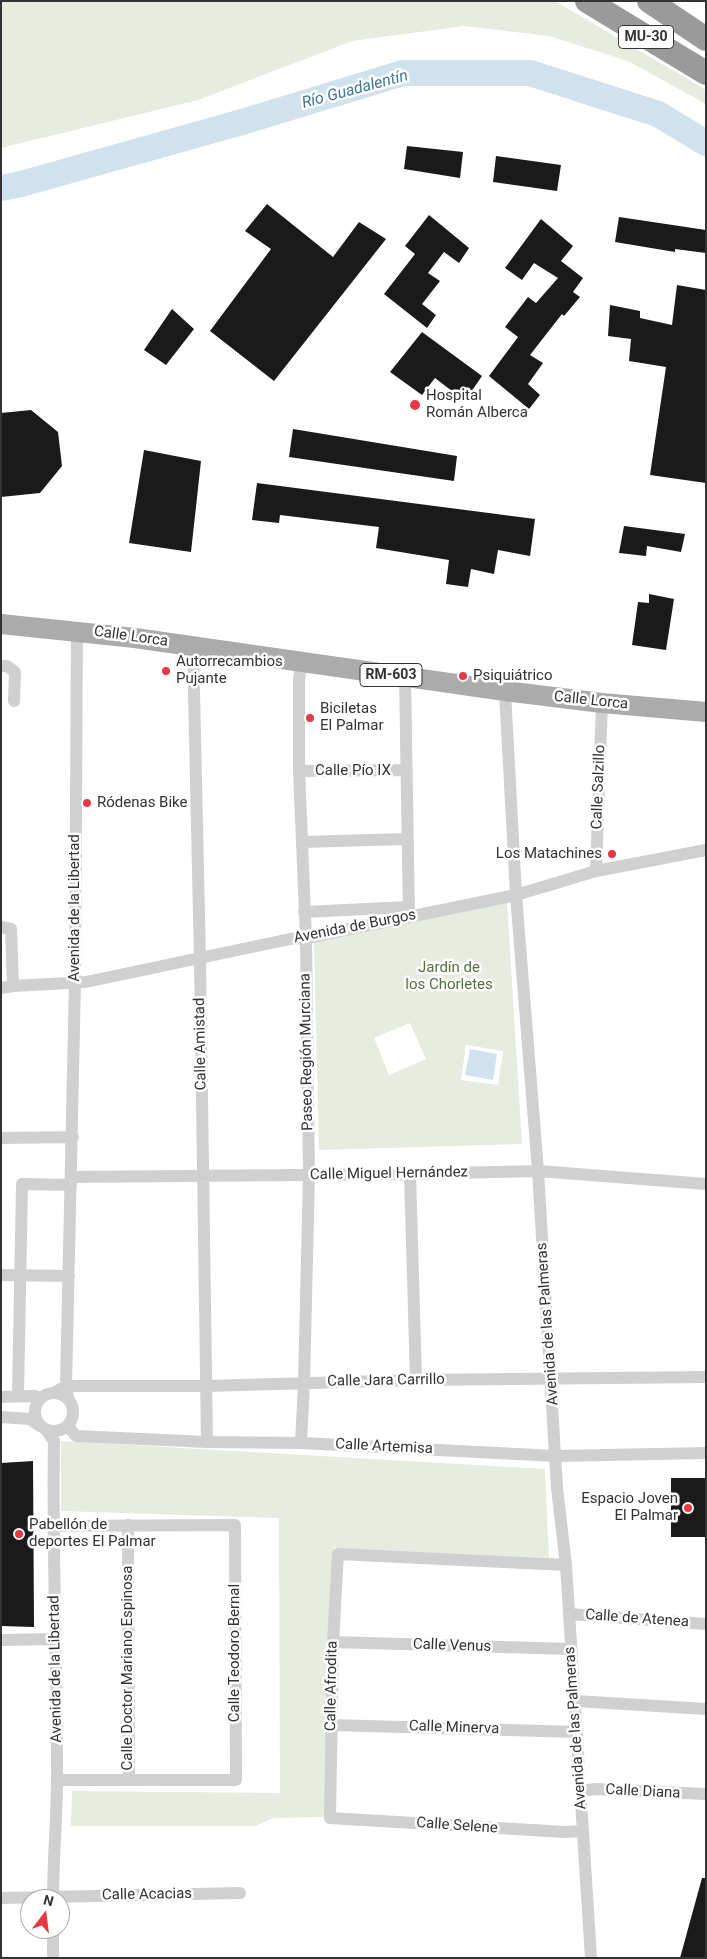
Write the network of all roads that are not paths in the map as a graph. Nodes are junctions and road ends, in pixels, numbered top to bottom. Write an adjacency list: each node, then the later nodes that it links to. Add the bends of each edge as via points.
1 (587, 1): 4 (highway, MU-30)
2 (649, 1): 3 (highway, MU-30)
3 (706, 39)
4 (706, 73)
5 (1, 624): 6 (main road, Calle Lorca / RM-603)
6 (77, 630): 7 (main road, Calle Lorca / RM-603); 28 (street, Avenida de la Libertad)
7 (193, 646): 8 (main road, Calle Lorca / RM-603); 27 (street, Calle Amistad)
8 (301, 662): 10 (main road, Calle Lorca / RM-603); 16 (street, Paseo Región Murciana)
9 (1, 666): 12 (street, via 15,672)
10 (405, 677): 11 (main road, Calle Lorca / RM-603); 15 (street)
11 (505, 691): 13 (main road, Calle Lorca / RM-603); 21 (street, Avenida de las Palmeras)
12 (14, 701)
13 (602, 703): 14 (main road, Calle Lorca / RM-603); 20 (street, Calle Salzillo)
14 (706, 712)
15 (407, 770): 16 (street, Calle Pío IX); 17 (street)
16 (299, 771): 18 (street, Paseo Región Murciana)
17 (406, 839): 18 (street); 23 (street)
18 (302, 842): 22 (street, Paseo Región Murciana)
19 (706, 850): 20 (street, Avenida de Burgos)
20 (596, 871): 21 (street, Avenida de Burgos)
21 (516, 895): 23 (street, Avenida de Burgos); 32 (street, Avenida de las Palmeras)
22 (304, 912): 23 (street); 25 (street, Paseo Región Murciana)
23 (408, 912): 25 (street, Avenida de Burgos)
24 (1, 926): 26 (street, via 11,929)
25 (306, 938): 27 (street, Avenida de Burgos); 34 (street, Paseo Región Murciana)
26 (6, 954): 29 (street)
27 (200, 960): 28 (street, Avenida de Burgos); 35 (street, Calle Amistad)
28 (75, 982): 29 (street, Avenida de Burgos); 30 (street, Avenida de la Libertad)
29 (7, 987)
30 (73, 1137): 31 (street); 36 (street, Avenida de la Libertad)
31 (1, 1138)
32 (538, 1170): 33 (street, Calle Miguel Hernández); 37 (street, Calle Miguel Hernández); 42 (street, Avenida de las Palmeras)
33 (410, 1174): 34 (street, Calle Miguel Hernández); 43 (street)
34 (309, 1175): 35 (street, Calle Miguel Hernández); 44 (street, Paseo Región Murciana)
35 (203, 1177): 36 (street, Calle Miguel Hernández); 45 (street, Calle Amistad)
36 (71, 1181): 39 (street, via 22,1184); 40 (street, Avenida de la Libertad)
37 (706, 1184)
38 (1, 1275): 39 (street)
39 (21, 1275): 40 (street); 48 (street)
40 (69, 1276): 46 (street, Avenida de la Libertad)
41 (706, 1377): 42 (street, Calle Jara Carrillo)
42 (551, 1378): 43 (street, Calle Jara Carrillo); 56 (street, Avenida de las Palmeras)
43 (416, 1380): 44 (street, Calle Jara Carrillo)
44 (304, 1383): 45 (street, Calle Jara Carrillo); 54 (street, Paseo Región Murciana)
45 (206, 1386): 46 (street, Calle Jara Carrillo); 53 (street, Calle Amistad)
46 (67, 1392): 49 (street); 51 (street, via 74,1412)
47 (1, 1396): 48 (street)
48 (18, 1396): 49 (street)
49 (40, 1398): 52 (street, via 34,1412 36,1420)
50 (1, 1418): 52 (street, via 30,1419)
51 (65, 1428): 52 (street); 53 (street, Calle Artemisa, via 76,1436)
52 (47, 1433): 58 (street, Avenida de la Libertad)
53 (207, 1442): 54 (street, Calle Artemisa)
54 (301, 1442): 56 (street, Calle Artemisa)
55 (706, 1453): 56 (street, Calle Artemisa)
56 (556, 1456): 59 (street, Avenida de las Palmeras)
57 (128, 1525): 58 (street); 71 (street, Calle Doctor Mariano Espinosa); 71 (street, Calle Teodoro Bernal, via 235,1525 236,1780)
58 (53, 1526): 62 (street, Avenida de la Libertad)
59 (566, 1565): 60 (street, Avenida de las Palmeras); 64 (street, Calle Afrodita, via 338,1554)
60 (569, 1614): 61 (street, Calle de Atenea); 65 (street, Avenida de las Palmeras)
61 (706, 1624)
62 (56, 1639): 63 (street); 70 (street, Avenida de la Libertad)
63 (1, 1640)
64 (333, 1642): 65 (street, Calle Venus); 68 (street, Calle Afrodita)
65 (571, 1648): 66 (street, Avenida de las Palmeras)
66 (574, 1701): 67 (street); 69 (street, Avenida de las Palmeras)
67 (706, 1709)
68 (332, 1725): 69 (street, Calle Minerva); 74 (street, Calle Afrodita)
69 (577, 1732): 72 (street, Avenida de las Palmeras)
70 (58, 1780): 71 (street); 76 (street, Avenida de la Libertad)
71 (129, 1780)
72 (580, 1790): 73 (street, Calle Diana); 75 (street, Avenida de las Palmeras)
73 (706, 1794)
74 (330, 1818): 75 (street, Calle Selene)
75 (583, 1831): 83 (street, Avenida de las Palmeras)
76 (53, 1889)
77 (240, 1894): 78 (street, Calle Acacias)
78 (70, 1897)
79 (1, 1898): 80 (street, Calle Acacias)
80 (20, 1898)
81 (53, 1939): 82 (street)
82 (53, 1958)
83 (591, 1958)

